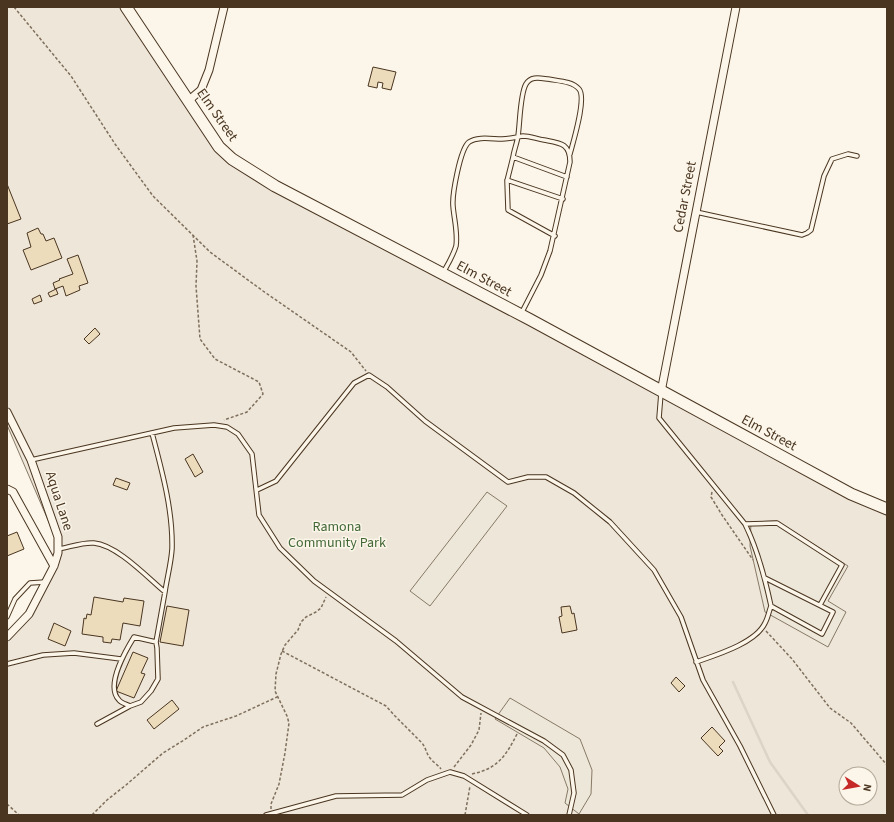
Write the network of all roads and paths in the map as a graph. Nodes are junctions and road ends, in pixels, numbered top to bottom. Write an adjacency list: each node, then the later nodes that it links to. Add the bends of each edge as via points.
1 (14, 7): 14 (path, via 71,76 115,144 153,196)
2 (126, 7): 5 (street, Elm Street)
3 (224, 7): 5 (street, via 209,70 201,90)
4 (736, 7): 13 (street, Cedar Street)
5 (188, 101): 16 (street, Elm Street, via 219,146 232,159 275,186)
6 (518, 137): 7 (lane, via 561,143 567,147); 7 (lane, via 522,96 530,79 536,77 569,83 580,90 582,96); 8 (lane); 16 (lane, via 474,140 466,145 453,205 456,245)
7 (570, 154): 10 (lane)
8 (513, 156): 10 (lane); 11 (lane)
9 (857, 156): 13 (lane, via 848,154 832,159 824,176 811,230 802,235)
10 (567, 177): 12 (lane)
11 (507, 180): 12 (lane); 15 (lane, via 508,210)
12 (563, 199): 15 (lane)
13 (696, 212): 19 (street, Cedar Street)
14 (193, 235): 18 (path, via 210,252 263,292 351,352); 21 (path, via 197,261 200,339 215,359 259,382 263,394 247,412 224,420)
15 (555, 236): 17 (lane, via 541,275)
16 (442, 274): 17 (street, Elm Street)
17 (521, 315): 19 (street, Elm Street)
18 (369, 375): 26 (lane, via 354,382 276,481); 44 (lane, via 387,386 425,422 508,482 528,477 546,477 574,493 610,522 654,570 681,617)
19 (661, 392): 24 (lane, via 659,418); 27 (street, Elm Street, via 851,494)
20 (7, 412): 23 (street, Aqua Lane)
21 (222, 426): 22 (lane, via 174,428); 26 (lane, via 238,434 252,454)
22 (152, 434): 23 (lane); 34 (lane, via 172,529 172,551)
23 (31, 460): 29 (street, Aqua Lane, via 58,536)
24 (713, 484): 28 (lane); 31 (path, via 711,497 751,558)
25 (7, 489): 30 (street, via 13,492)
26 (257, 490): 35 (lane, via 259,515 280,548)
27 (887, 509)
28 (745, 524): 31 (lane); 36 (lane, via 777,523 842,565)
29 (58, 549): 30 (street, Aqua Lane); 34 (lane, via 93,543 104,545 114,550)
30 (54, 566): 33 (street, Aqua Lane)
31 (763, 571): 32 (lane)
32 (764, 578): 36 (lane); 37 (lane)
33 (46, 582): 38 (lane, via 30,583 15,599); 40 (street, Aqua Lane, via 29,614)
34 (165, 592): 41 (lane)
35 (328, 592): 42 (path, via 321,608 301,622); 48 (lane, via 396,641 462,697)
36 (820, 605): 37 (lane, via 833,612 822,634)
37 (771, 606): 39 (lane)
38 (7, 617)
39 (762, 627): 44 (lane, via 751,639); 51 (path, via 792,659 830,708 851,723)
40 (7, 637)
41 (156, 642): 43 (lane, via 134,637); 47 (lane, via 158,679 141,702)
42 (282, 651): 46 (path, via 276,674); 53 (path, via 386,706 422,743 430,759)
43 (121, 659): 45 (lane, via 74,653 43,655); 47 (lane, via 114,692 119,700)
44 (696, 662): 64 (lane)
45 (7, 664)
46 (277, 697): 57 (path, via 289,723 279,784 271,804); 59 (path, via 203,728 163,753)
47 (130, 706): 49 (lane)
48 (482, 708): 50 (lane); 52 (path, via 479,730)
49 (97, 724)
50 (520, 728): 54 (path, via 511,747 492,768); 63 (lane, via 563,755 571,770 574,793)
51 (887, 765)
52 (450, 772): 53 (lane); 54 (lane)
53 (445, 774): 57 (lane, via 427,780 402,795 336,796)
54 (464, 776): 55 (lane)
55 (470, 780): 61 (path); 62 (lane)
56 (7, 804): 58 (path)
57 (271, 814): 60 (lane)
58 (19, 815)
59 (92, 815)
60 (266, 815)
61 (465, 815)
62 (527, 815)
63 (569, 815)
64 (774, 815)

